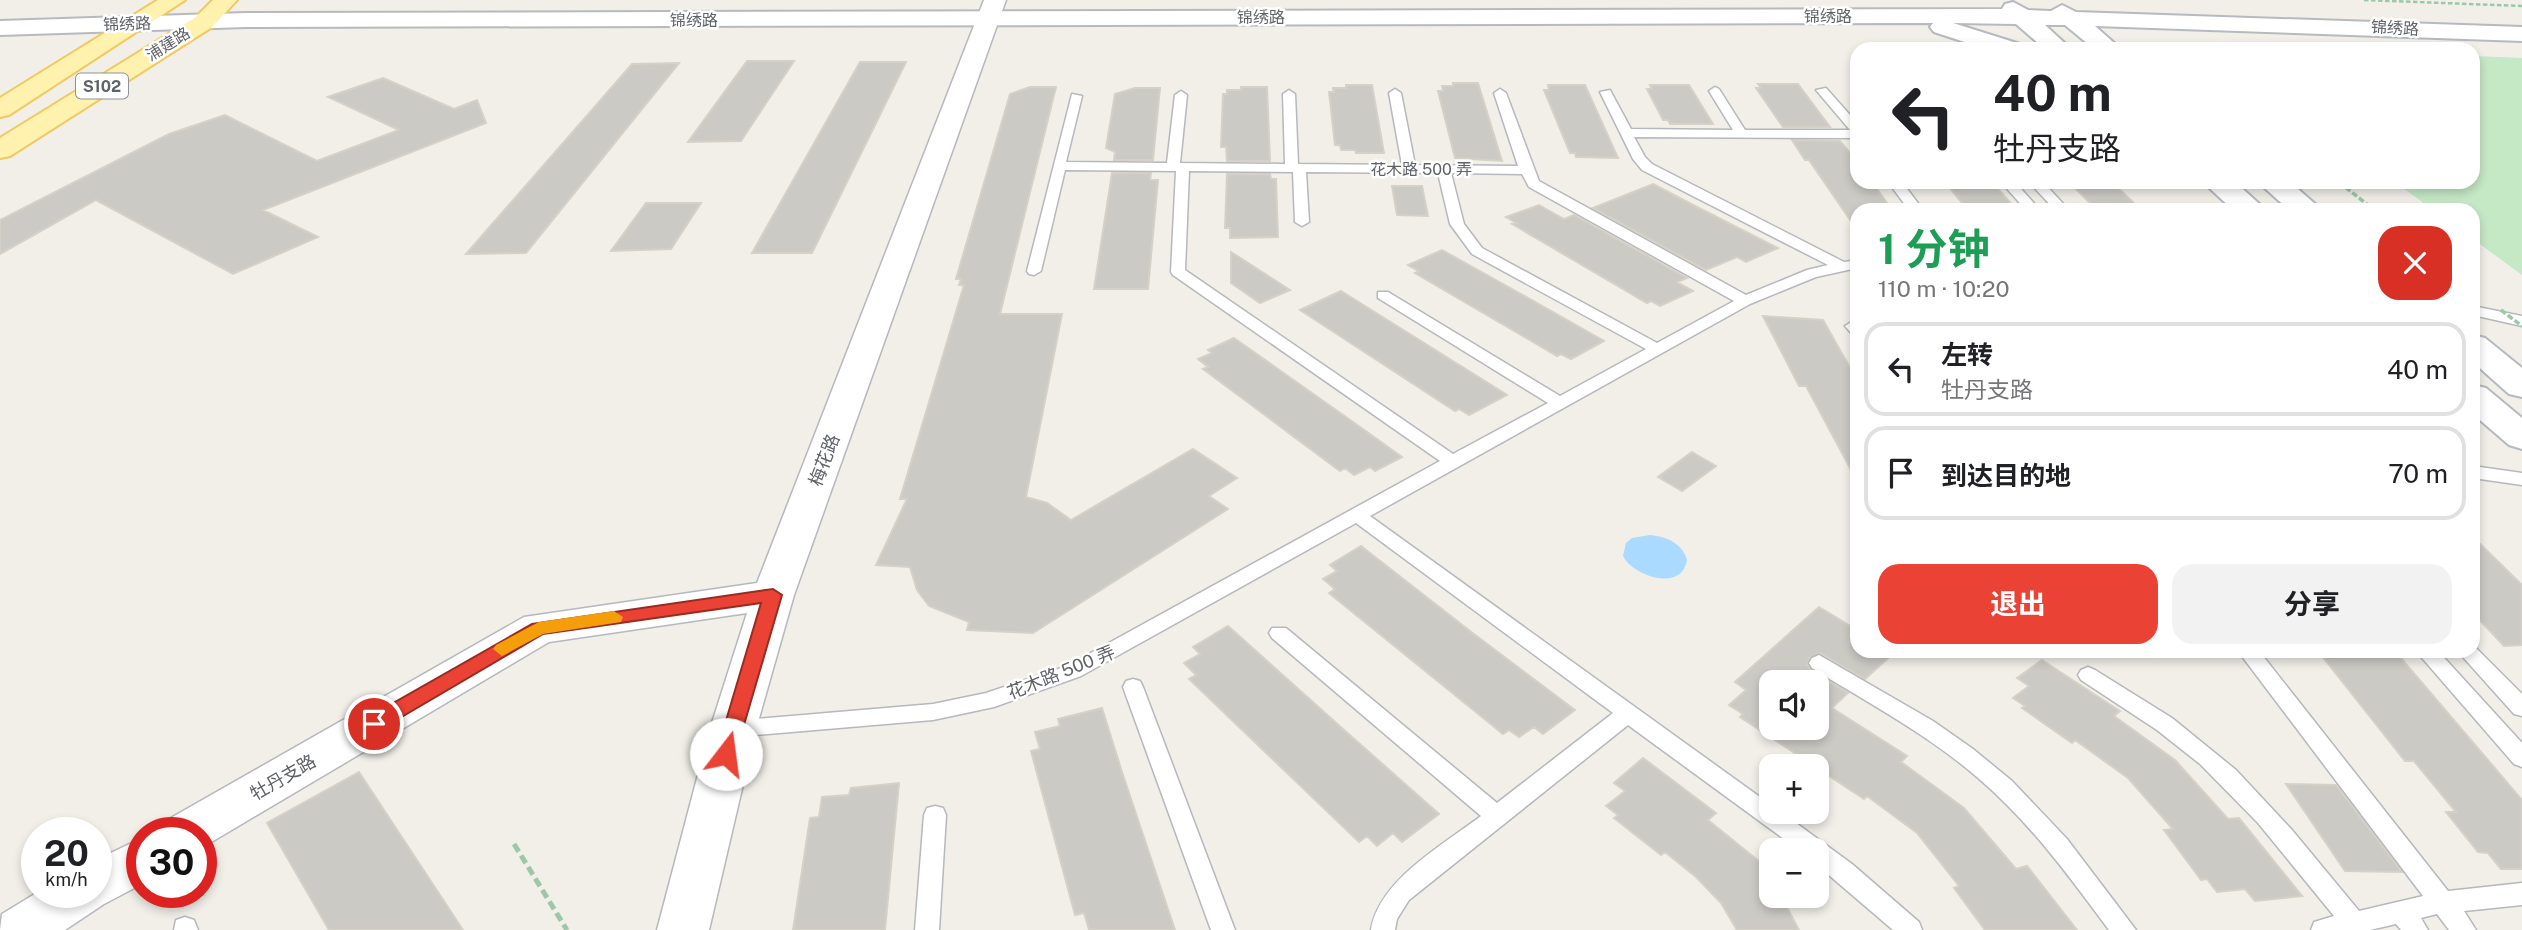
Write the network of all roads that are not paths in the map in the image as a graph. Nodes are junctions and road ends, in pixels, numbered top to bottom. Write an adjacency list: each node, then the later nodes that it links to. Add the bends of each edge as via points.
1 (224, 1): 3 (main road, 锦绣路); 8 (main road, 锦绣路); 11 (main road, 浦建路 / S102)
2 (2047, 1): 4 (main road, 锦绣路); 6 (main road, 锦绣路); 10 (main road)
3 (172, 2): 7 (main road, 锦绣路); 13 (main road, 浦建路 / S102)
4 (2193, 2): 9 (main road, 锦绣路)
5 (1900, 7): 6 (main road, 锦绣路); 8 (main road, 锦绣路); 16 (main road)
6 (2011, 7): 10 (main road, 锦绣路); 17 (main road)
7 (0, 8)
8 (992, 8): 11 (main road, 锦绣路); 65 (street, 梅花路)
9 (2522, 13)
10 (2069, 17): 12 (main road, 锦绣路); 18 (main road)
11 (204, 22): 13 (main road, 锦绣路); 33 (main road, 浦建路 / S102)
12 (2228, 22): 15 (main road, 锦绣路); 19 (main road)
13 (140, 23): 14 (main road, 锦绣路); 28 (main road, 浦建路 / S102)
14 (0, 28)
15 (2522, 34)
16 (1992, 42)
17 (2051, 42)
18 (2100, 42)
19 (2178, 42)
20 (1822, 90): 29 (lane)
21 (1715, 91): 32 (lane)
22 (1606, 92): 31 (lane)
23 (1395, 93): 37 (lane)
24 (1500, 93): 39 (lane)
25 (1289, 94): 36 (lane)
26 (1181, 95): 35 (lane)
27 (1076, 96): 34 (lane)
28 (0, 109)
29 (1850, 124)
30 (1850, 132): 32 (lane)
31 (1626, 133): 32 (lane); 49 (lane, via 1639,159 1658,176)
32 (1741, 133)
33 (0, 149)
34 (1059, 166): 35 (lane, 花木路 500 弄); 50 (lane)
35 (1178, 167): 36 (lane, 花木路 500 弄); 61 (lane, via 1178,272)
36 (1296, 168): 37 (lane, 花木路 500 弄); 48 (lane)
37 (1409, 169): 38 (lane, 花木路 500 弄)
38 (1444, 169): 39 (lane, 花木路 500 弄); 55 (lane, via 1457,230 1465,241)
39 (1526, 170): 52 (lane, via 1544,192)
40 (2014, 189): 44 (lane)
41 (2042, 189): 45 (lane)
42 (2226, 189): 46 (main road)
43 (2281, 189): 47 (main road)
44 (2027, 203)
45 (2056, 203)
46 (2242, 203)
47 (2298, 203)
48 (1302, 222)
49 (1848, 265): 52 (lane, 花木路 500 弄, via 1786,281)
50 (1034, 271)
51 (1383, 295): 59 (lane)
52 (1745, 301): 55 (lane, 花木路 500 弄)
53 (2480, 312): 54 (lane)
54 (2522, 321)
55 (1657, 349): 59 (lane, 花木路 500 弄)
56 (2480, 351): 57 (main road)
57 (2522, 386)
58 (2480, 402): 60 (main road)
59 (1560, 403): 61 (lane, 花木路 500 弄)
60 (2522, 437)
61 (1452, 462): 64 (lane, 花木路 500 弄)
62 (2480, 473): 63 (lane)
63 (2522, 479)
64 (1357, 515): 74 (lane); 75 (lane, 花木路 500 弄, via 1113,652 1030,688 933,712)
65 (773, 595): 75 (street, 梅花路); 78 (street, 牡丹支路, via 539,628)
66 (1279, 633): 79 (lane)
67 (2253, 658): 83 (lane)
68 (2432, 658): 76 (lane)
69 (2476, 658): 73 (lane)
70 (1819, 663): 93 (lane, via 1989,774 2047,830)
71 (2088, 675): 86 (lane, via 2151,714 2216,766 2257,806)
72 (1133, 687): 90 (lane)
73 (2522, 708)
74 (1628, 713): 79 (lane); 80 (lane)
75 (733, 729): 88 (street, 梅花路)
76 (2522, 758)
77 (936, 815): 89 (lane)
78 (214, 817)
79 (1497, 817): 91 (lane, via 1400,892)
80 (1798, 838)
81 (1829, 860): 92 (lane)
82 (2522, 894): 83 (lane)
83 (2443, 902): 85 (lane); 95 (lane)
84 (57, 908): 87 (street)
85 (2408, 921): 86 (lane)
86 (2354, 923): 94 (lane)
87 (20, 930)
88 (683, 930)
89 (928, 930)
90 (1223, 930)
91 (1383, 930)
92 (1910, 930)
93 (2124, 930)
94 (2323, 930)
95 (2464, 930)

